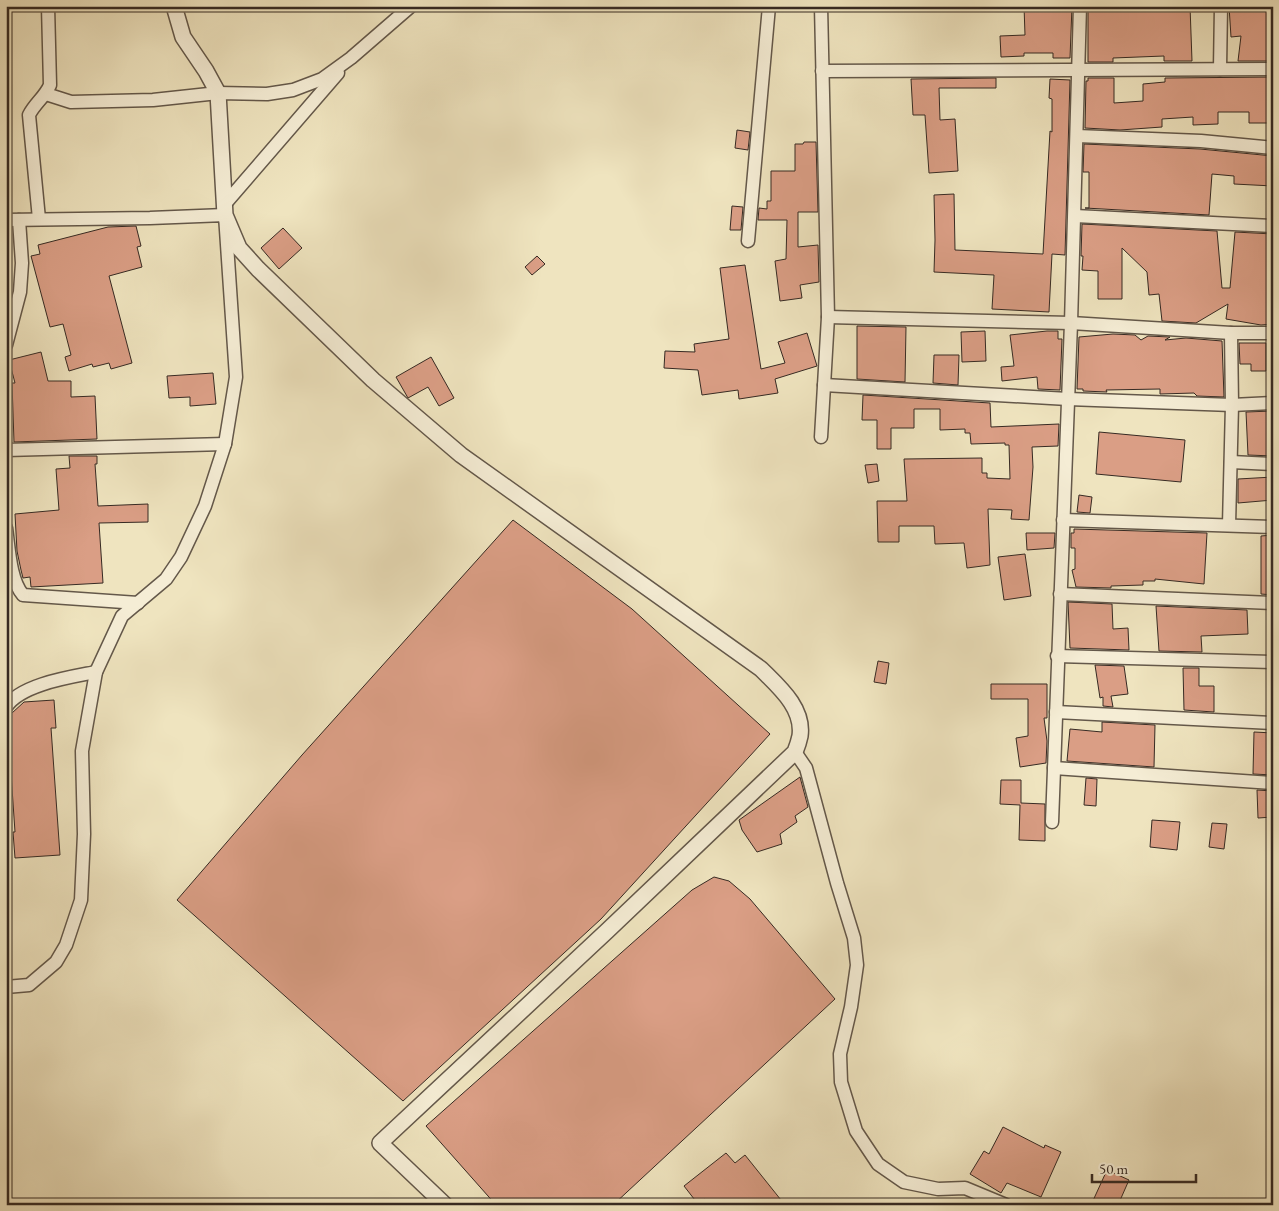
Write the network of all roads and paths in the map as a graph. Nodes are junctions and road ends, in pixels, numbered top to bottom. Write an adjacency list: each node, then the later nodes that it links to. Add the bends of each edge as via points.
1 (48, 6): 14 (street, via 50,84)
2 (174, 6): 13 (street, via 183,37)
3 (411, 6): 8 (street)
4 (769, 6): 23 (street)
5 (821, 6): 12 (street)
6 (1080, 6): 11 (street)
7 (1221, 6): 9 (street)
8 (351, 58): 13 (street, via 322,79 293,90 267,94); 17 (street)
9 (1220, 69): 10 (street); 11 (street)
10 (1273, 69)
11 (1078, 70): 12 (street); 15 (street)
12 (822, 71): 24 (street)
13 (218, 93): 14 (street, via 154,100 71,102); 17 (street)
14 (46, 94): 19 (street, via 29,115)
15 (1077, 136): 16 (street, via 1201,140); 18 (street)
16 (1273, 148)
17 (225, 210): 19 (street, via 150,218); 34 (street, via 236,378); 51 (street, via 239,248 373,380 454,449 761,670 782,690 799,720 800,735)
18 (1075, 216): 22 (street); 25 (street)
19 (39, 219): 21 (street)
20 (6, 220): 21 (street)
21 (19, 220): 28 (street, via 20,292)
22 (1273, 226)
23 (748, 241)
24 (828, 317): 25 (street); 29 (street)
25 (1071, 323): 26 (street); 30 (street)
26 (1231, 333): 27 (street); 32 (street)
27 (1273, 333)
28 (6, 345)
29 (824, 385): 30 (street); 33 (street)
30 (1068, 400): 32 (street); 38 (street)
31 (1273, 404): 32 (street)
32 (1232, 405): 36 (street)
33 (821, 437)
34 (225, 444): 35 (street); 44 (street, via 205,506 181,557 166,579)
35 (6, 450)
36 (1231, 462): 37 (street); 39 (street)
37 (1273, 464)
38 (1063, 520): 39 (street); 42 (street)
39 (1229, 525): 40 (street)
40 (1273, 527)
41 (6, 528): 44 (street, via 14,580 23,595)
42 (1060, 594): 43 (street); 45 (street)
43 (1273, 602)
44 (138, 603): 47 (street, via 122,616)
45 (1058, 656): 46 (street); 49 (street)
46 (1273, 662)
47 (96, 672): 48 (street, via 30,689); 55 (street, via 82,750 84,834 81,900 66,945 56,962 30,985)
48 (6, 707)
49 (1056, 712): 50 (street); 52 (street)
50 (1273, 723)
51 (795, 752): 56 (street, via 380,1142); 57 (street, via 806,768 854,938 857,964 840,1054 841,1082 856,1131 878,1164 904,1182 938,1189 965,1188)
52 (1054, 768): 53 (street); 54 (street)
53 (1273, 783)
54 (1052, 822)
55 (6, 986)
56 (445, 1205)
57 (1006, 1205)

